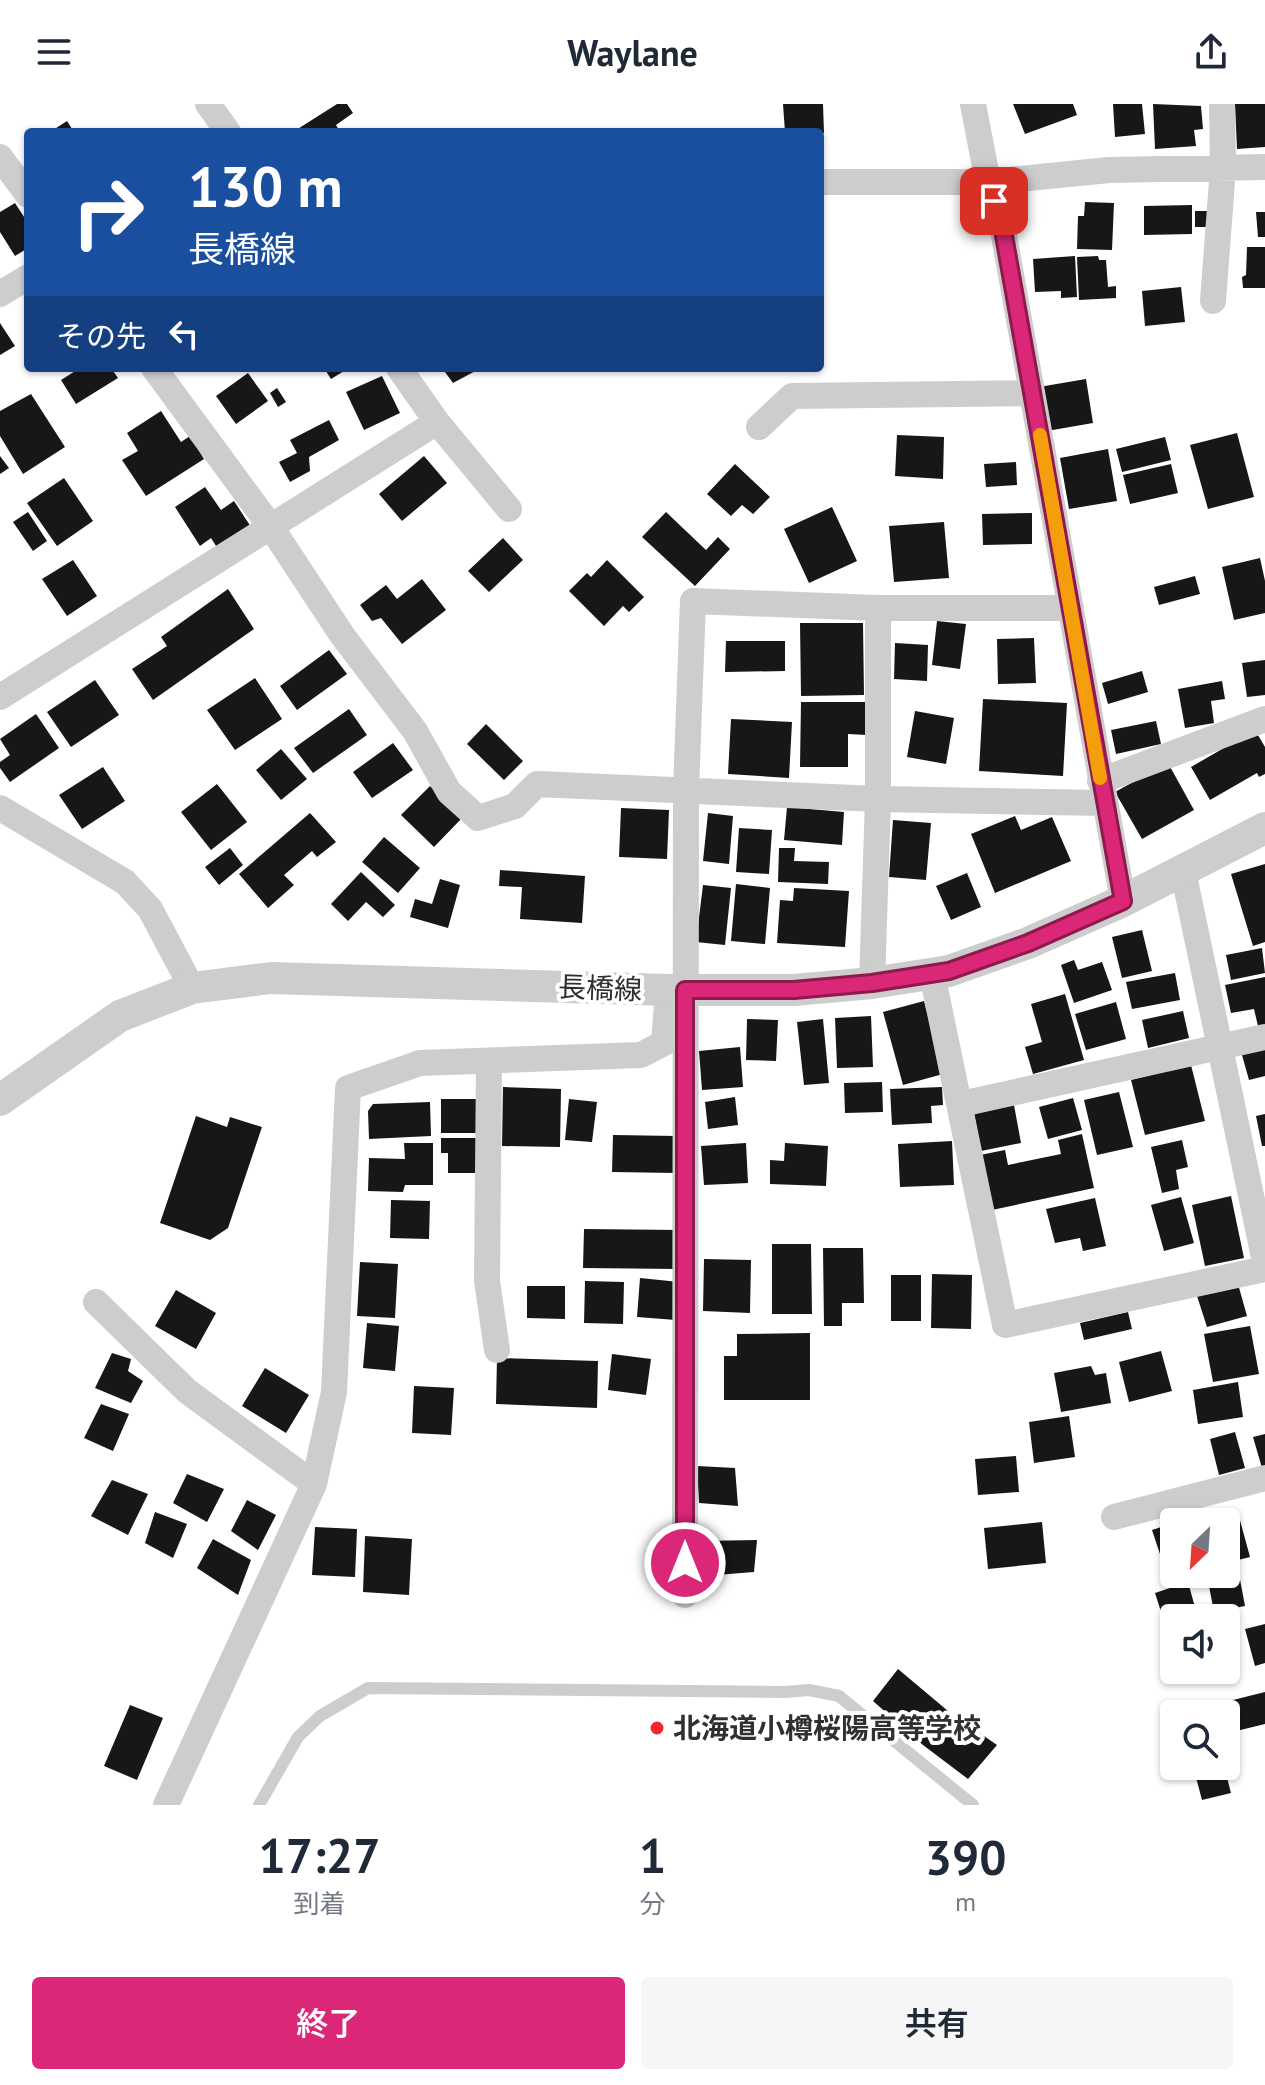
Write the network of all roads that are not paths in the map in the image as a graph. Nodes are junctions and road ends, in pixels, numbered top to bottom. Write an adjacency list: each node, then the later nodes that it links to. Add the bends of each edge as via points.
1 (208, 104): 4 (street)
2 (973, 104): 9 (street)
3 (1222, 104): 7 (street)
4 (225, 128)
5 (0, 157): 10 (street)
6 (1265, 167): 7 (street)
7 (1223, 168): 9 (street, via 1109,170); 13 (street)
8 (824, 182): 9 (street)
9 (988, 182): 16 (street, via 1001,219)
10 (24, 190)
11 (24, 279): 12 (street)
12 (0, 294)
13 (1213, 301)
14 (157, 372): 20 (street)
15 (402, 372): 17 (street)
16 (1032, 393): 18 (street, via 792,396); 22 (street)
17 (437, 422): 19 (street); 20 (street)
18 (759, 427)
19 (509, 509)
20 (271, 527): 23 (street); 25 (street, via 342,635 415,731 449,792 478,818 515,806 537,784)
21 (878, 608): 22 (street); 25 (street, via 693,601); 27 (street)
22 (1071, 608): 26 (street)
23 (0, 697)
24 (1265, 719): 26 (street)
25 (686, 790): 27 (street); 35 (street)
26 (1102, 792): 27 (street); 31 (street)
27 (878, 799): 33 (street)
28 (0, 808): 34 (street, via 125,882 150,909)
29 (1265, 828): 30 (street, 長橋線)
30 (1183, 871): 31 (street, 長橋線); 37 (street)
31 (1123, 901): 32 (street, 長橋線, via 1028,943)
32 (932, 974): 33 (street, 長橋線); 40 (street)
33 (872, 983): 35 (street, 長橋線, via 794,990)
34 (192, 988): 35 (street, 長橋線, via 271,978); 39 (street, 長橋線, via 120,1016)
35 (676, 990): 38 (street, via 664,1043 641,1055); 48 (street)
36 (1265, 1037): 37 (street)
37 (1218, 1047): 40 (street); 41 (street)
38 (489, 1061): 44 (street, via 487,1281); 46 (street, via 420,1063 348,1088 334,1392)
39 (0, 1100)
40 (961, 1104): 42 (street, via 1005,1325)
41 (1265, 1262)
42 (1265, 1269)
43 (96, 1302): 46 (street, via 187,1391)
44 (497, 1350)
45 (1265, 1478): 47 (street)
46 (314, 1484): 49 (street)
47 (1114, 1517)
48 (685, 1595)
49 (166, 1805)
50 (259, 1805): 51 (lane, via 298,1737 320,1716 368,1688 809,1690 839,1696)
51 (973, 1805)

